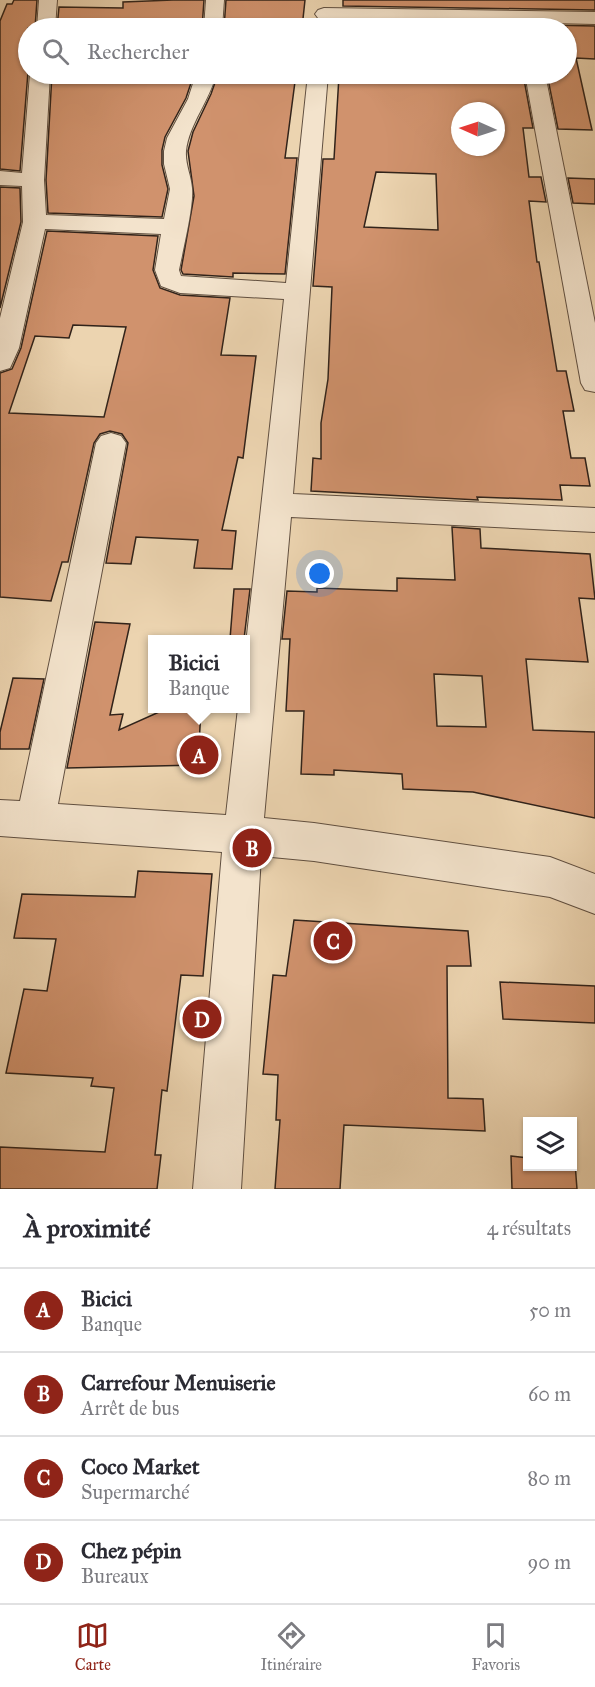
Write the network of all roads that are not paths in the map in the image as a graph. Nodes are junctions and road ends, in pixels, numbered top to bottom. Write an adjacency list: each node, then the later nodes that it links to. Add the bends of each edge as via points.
1 (48, 0): 5 (street)
2 (215, 0): 6 (street)
3 (324, 14): 4 (street)
4 (522, 15): 7 (street)
5 (47, 18)
6 (214, 18)
7 (595, 18)
8 (39, 84): 13 (street)
9 (203, 84): 15 (street, via 175,151 182,189)
10 (317, 84): 18 (street)
11 (537, 84): 20 (street)
12 (0, 178): 13 (street)
13 (33, 180): 14 (street)
14 (35, 222): 15 (street); 17 (street)
15 (175, 226): 18 (street, via 167,270 170,281 180,285)
16 (0, 268): 17 (street)
17 (25, 270): 19 (street)
18 (298, 292): 22 (street)
19 (2, 353)
20 (595, 383)
21 (111, 443): 24 (street)
22 (277, 505): 23 (street); 25 (street)
23 (595, 520)
24 (18, 818): 25 (street)
25 (243, 835): 26 (street, via 550,877); 27 (street)
26 (595, 894)
27 (217, 1189)

